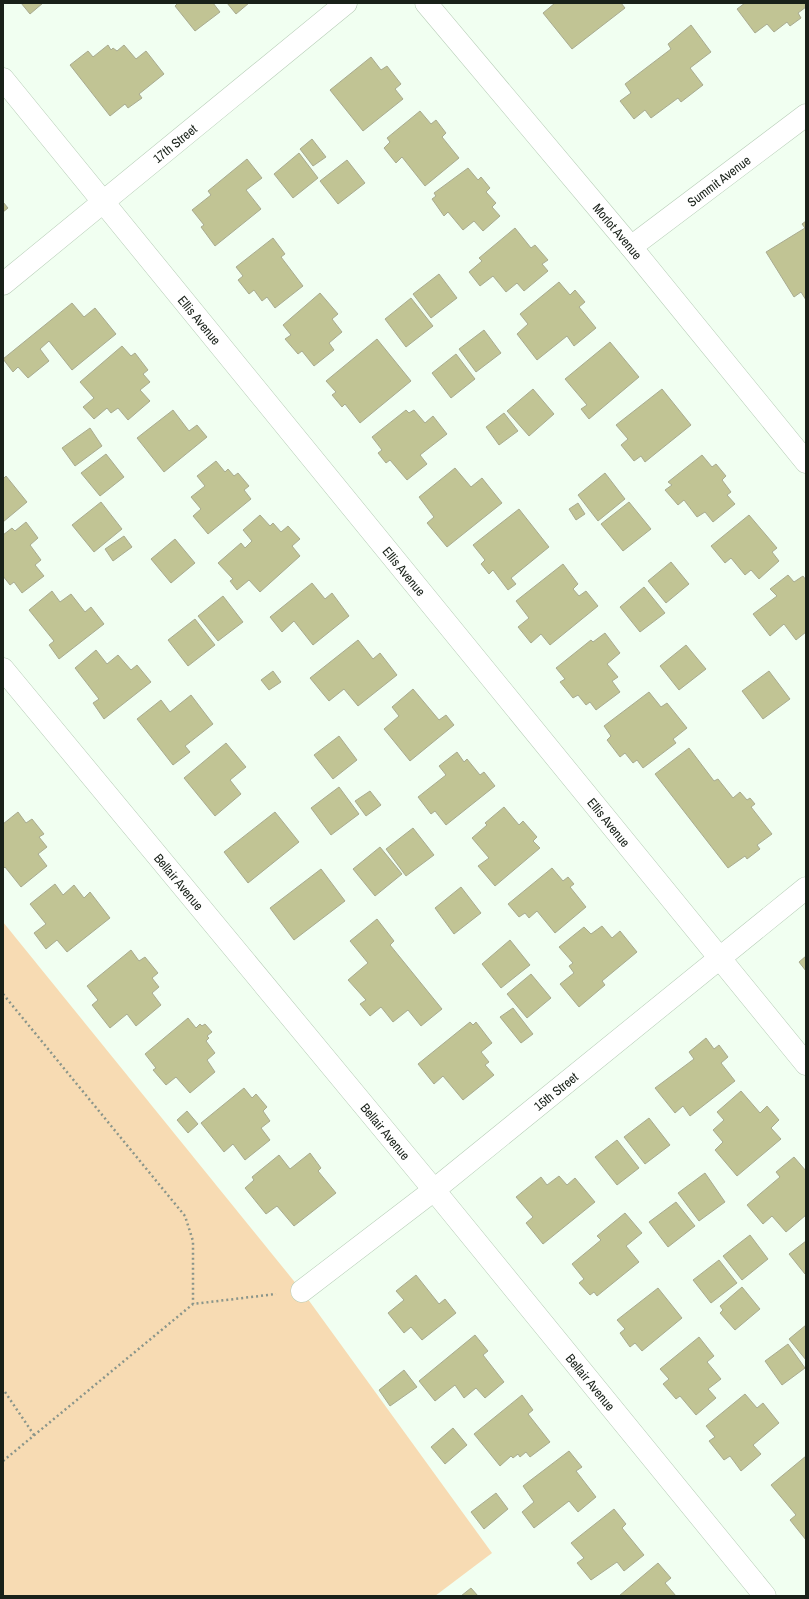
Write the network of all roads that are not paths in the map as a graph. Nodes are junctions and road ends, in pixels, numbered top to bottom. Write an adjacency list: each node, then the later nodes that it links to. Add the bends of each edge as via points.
1 (346, 3): 5 (street, 17th Street)
2 (426, 3): 6 (street, Morlot Avenue)
3 (3, 78): 5 (street, Ellis Avenue)
4 (806, 115): 6 (street, Summit Avenue)
5 (104, 202): 7 (street, 17th Street); 11 (street, Ellis Avenue)
6 (631, 247): 8 (street, Morlot Avenue)
7 (3, 284)
8 (806, 462)
9 (3, 669): 13 (street, Bellair Avenue)
10 (806, 888): 11 (street, 15th Street)
11 (720, 958): 12 (street, Ellis Avenue); 13 (street, 15th Street)
12 (806, 1064)
13 (434, 1190): 14 (street, 15th Street); 15 (street, Bellair Avenue)
14 (302, 1291)
15 (765, 1596)

